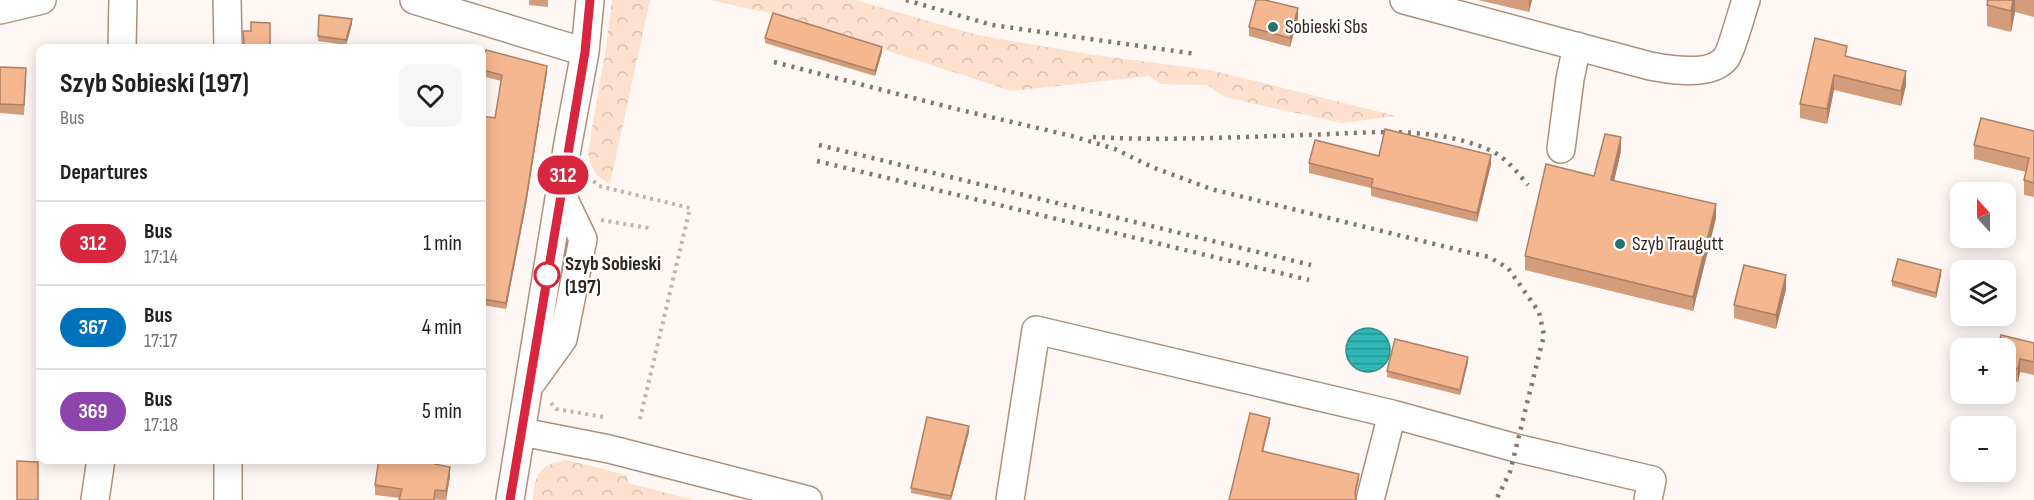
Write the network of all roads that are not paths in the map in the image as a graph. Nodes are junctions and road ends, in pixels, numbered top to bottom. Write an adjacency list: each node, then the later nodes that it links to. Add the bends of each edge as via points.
1 (42, 0): 8 (street)
2 (123, 0): 9 (street)
3 (227, 0): 10 (street)
4 (414, 0): 12 (street)
5 (590, 0): 12 (street)
6 (1404, 0): 11 (street)
7 (1746, 0): 11 (street, via 1726,58 1706,70 1650,66)
8 (0, 10)
9 (122, 44)
10 (228, 44)
11 (1577, 46): 13 (street)
12 (585, 52): 15 (street)
13 (1561, 149)
14 (1392, 414): 22 (street, via 1036,330); 23 (street); 24 (street, via 1652,480)
15 (522, 432): 20 (street); 21 (street, via 609,449)
16 (100, 464): 18 (street)
17 (228, 464): 19 (street)
18 (95, 500)
19 (228, 500)
20 (510, 500)
21 (808, 500)
22 (1010, 500)
23 (1370, 500)
24 (1648, 500)

